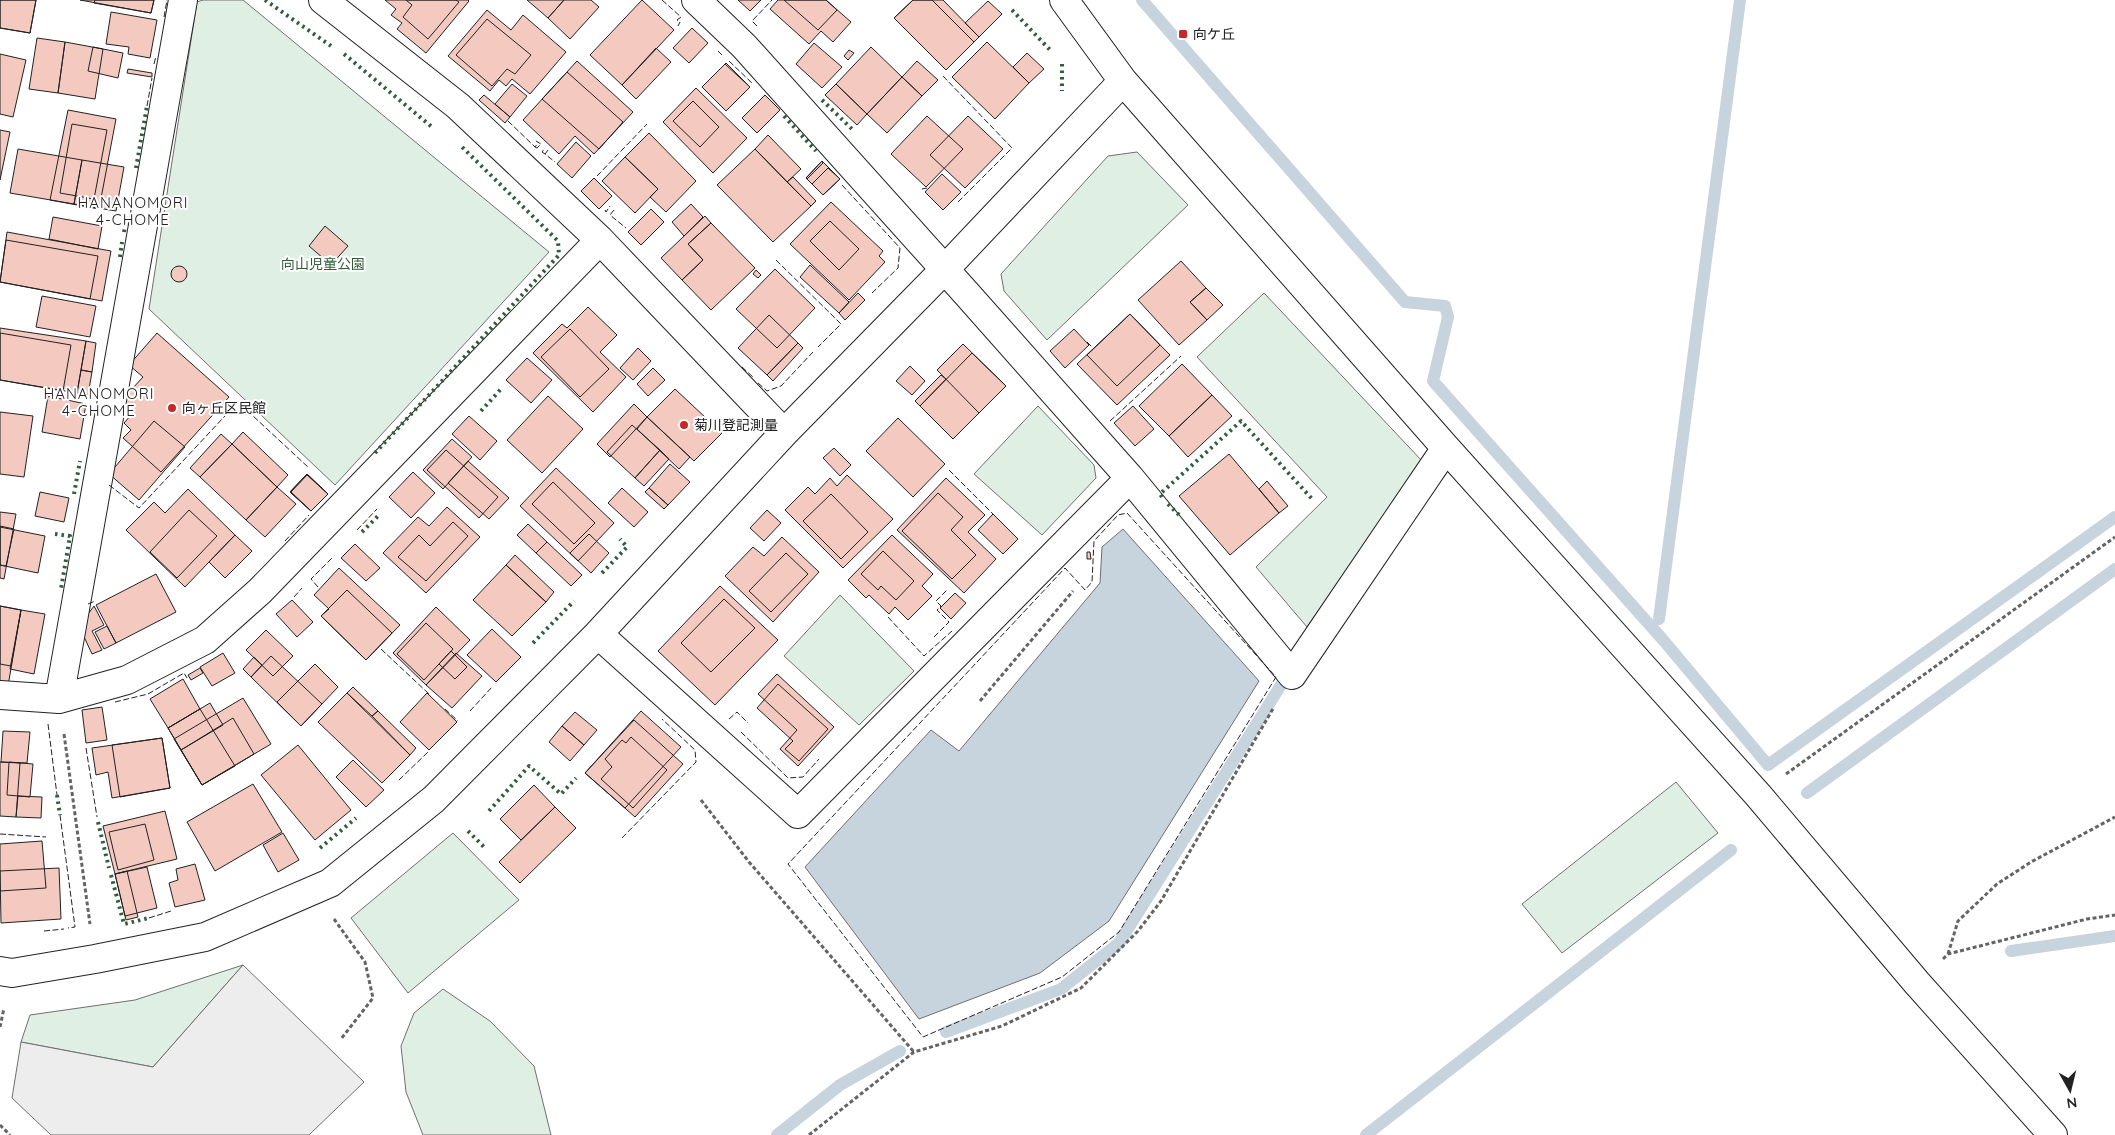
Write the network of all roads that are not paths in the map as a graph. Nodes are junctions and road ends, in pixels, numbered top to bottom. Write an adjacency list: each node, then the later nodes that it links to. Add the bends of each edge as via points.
1 (183, 0): 13 (street)
2 (323, 0): 6 (street, via 458,106)
3 (696, 0): 7 (street, via 744,46)
4 (1064, 0): 5 (street)
5 (1123, 81): 7 (street); 9 (street)
6 (600, 240): 8 (street); 13 (street, via 260,591 205,640 127,680)
7 (945, 269): 8 (street); 10 (street)
8 (784, 433): 11 (street)
9 (1446, 448): 10 (street, via 1292,675); 15 (street, via 1758,795 1917,983)
10 (1130, 478): 11 (street, via 798,814)
11 (598, 634): 14 (street, via 434,799 330,883 205,937 12,973)
12 (0, 695): 13 (street)
13 (59, 699)
14 (0, 971)
15 (2053, 1135)

